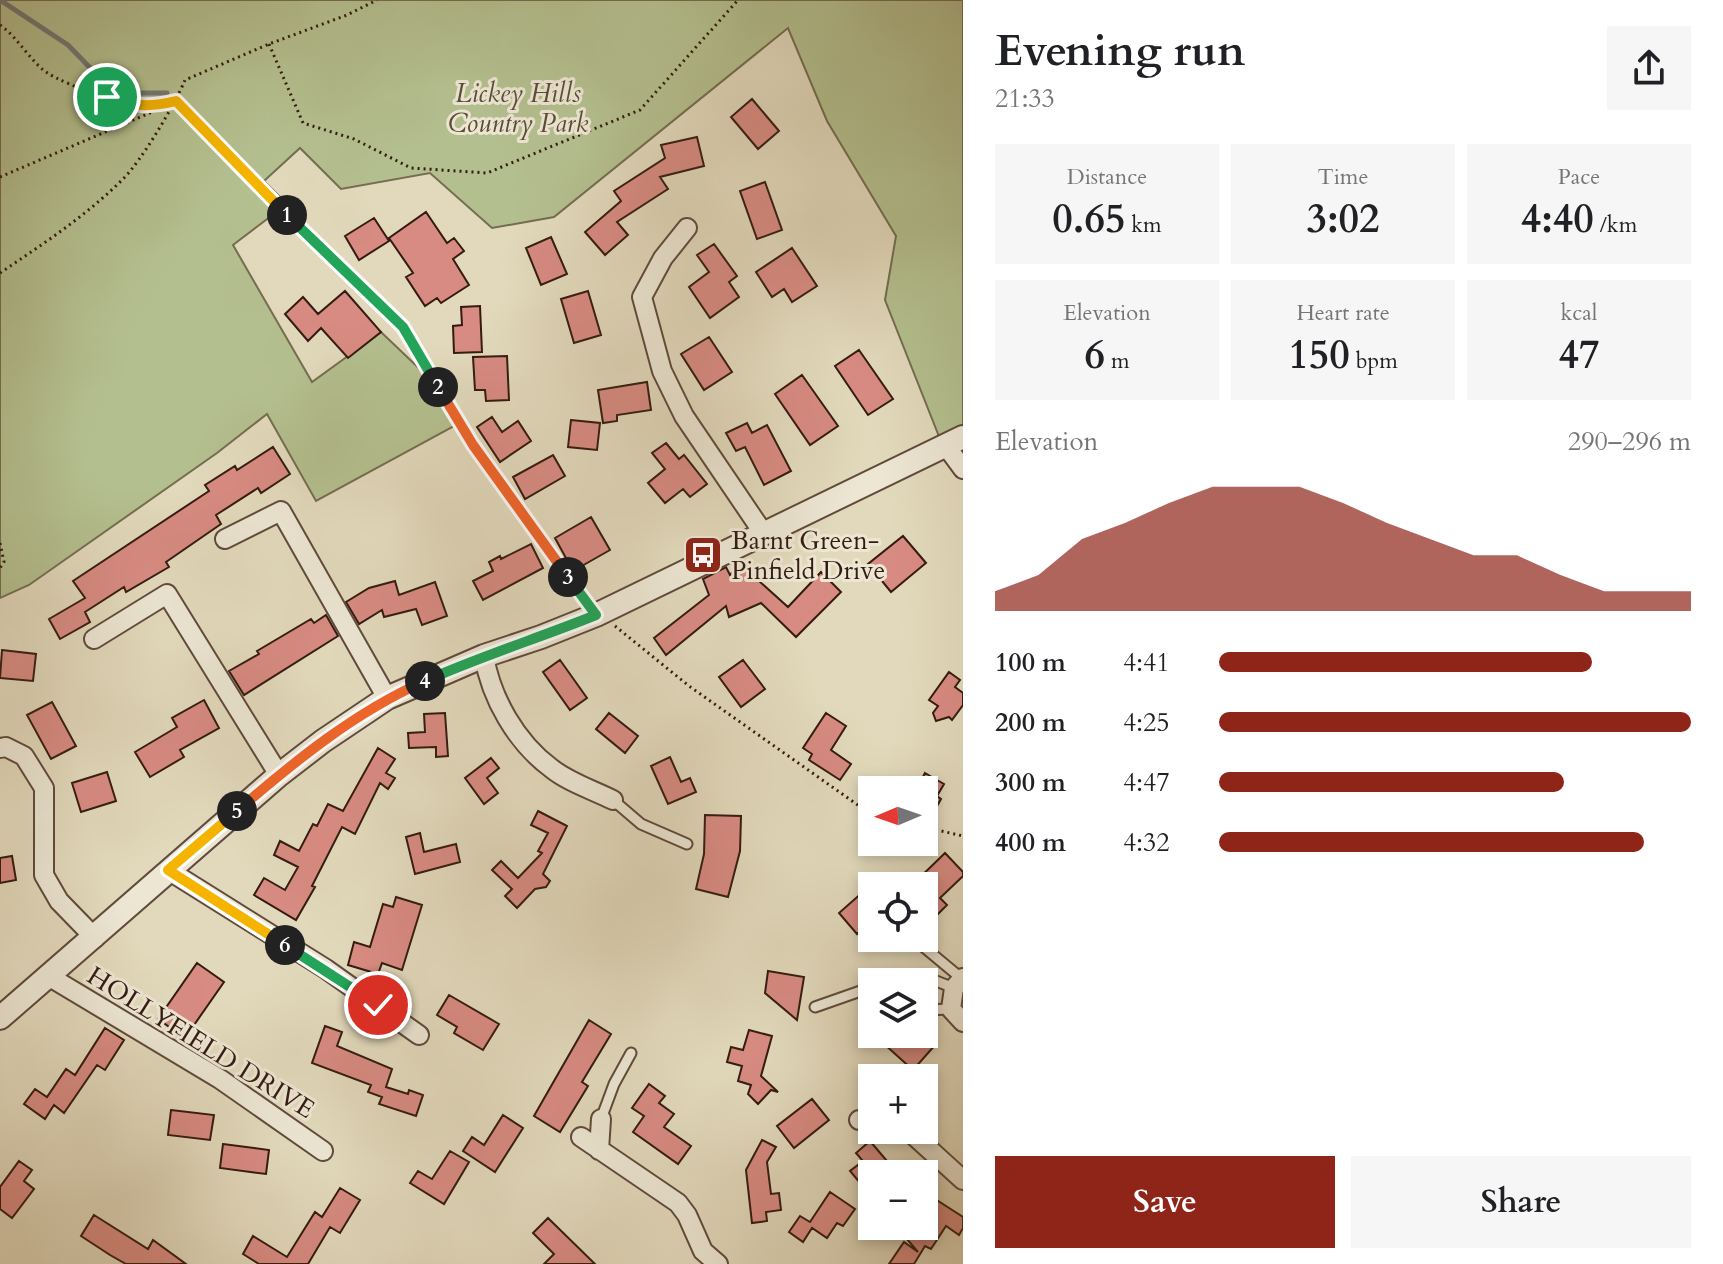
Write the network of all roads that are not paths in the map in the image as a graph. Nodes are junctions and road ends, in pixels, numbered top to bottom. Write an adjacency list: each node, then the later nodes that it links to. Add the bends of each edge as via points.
1 (687, 228): 4 (street, via 666,240 663,258 642,297 662,371 684,416)
2 (954, 441): 3 (street); 4 (street)
3 (963, 469)
4 (764, 534): 7 (street, via 598,614)
5 (225, 539): 8 (street, via 281,511)
6 (94, 639): 10 (street, via 167,594)
7 (484, 656): 8 (street); 11 (street, via 504,714 533,751 552,770)
8 (387, 698): 10 (street)
9 (0, 748): 14 (street, via 24,756 44,788 44,875 59,901)
10 (279, 775): 13 (street)
11 (613, 800): 12 (lane, via 641,824)
12 (687, 844)
13 (168, 870): 14 (street); 23 (street, via 326,969)
14 (95, 938): 16 (street)
15 (928, 952): 18 (lane)
16 (50, 977): 22 (street); 29 (street, HOLLYFIELD DRIVE, via 220,1079)
17 (938, 980): 18 (lane)
18 (959, 981): 21 (street)
19 (858, 992): 20 (lane)
20 (815, 1007)
21 (957, 1016)
22 (0, 1018)
23 (419, 1035)
24 (631, 1053): 25 (lane)
25 (601, 1119): 28 (street)
26 (581, 1137): 28 (street)
27 (923, 1144): 30 (street)
28 (599, 1150): 31 (street, via 678,1203 703,1251)
29 (323, 1151)
30 (963, 1180)
31 (718, 1264)

